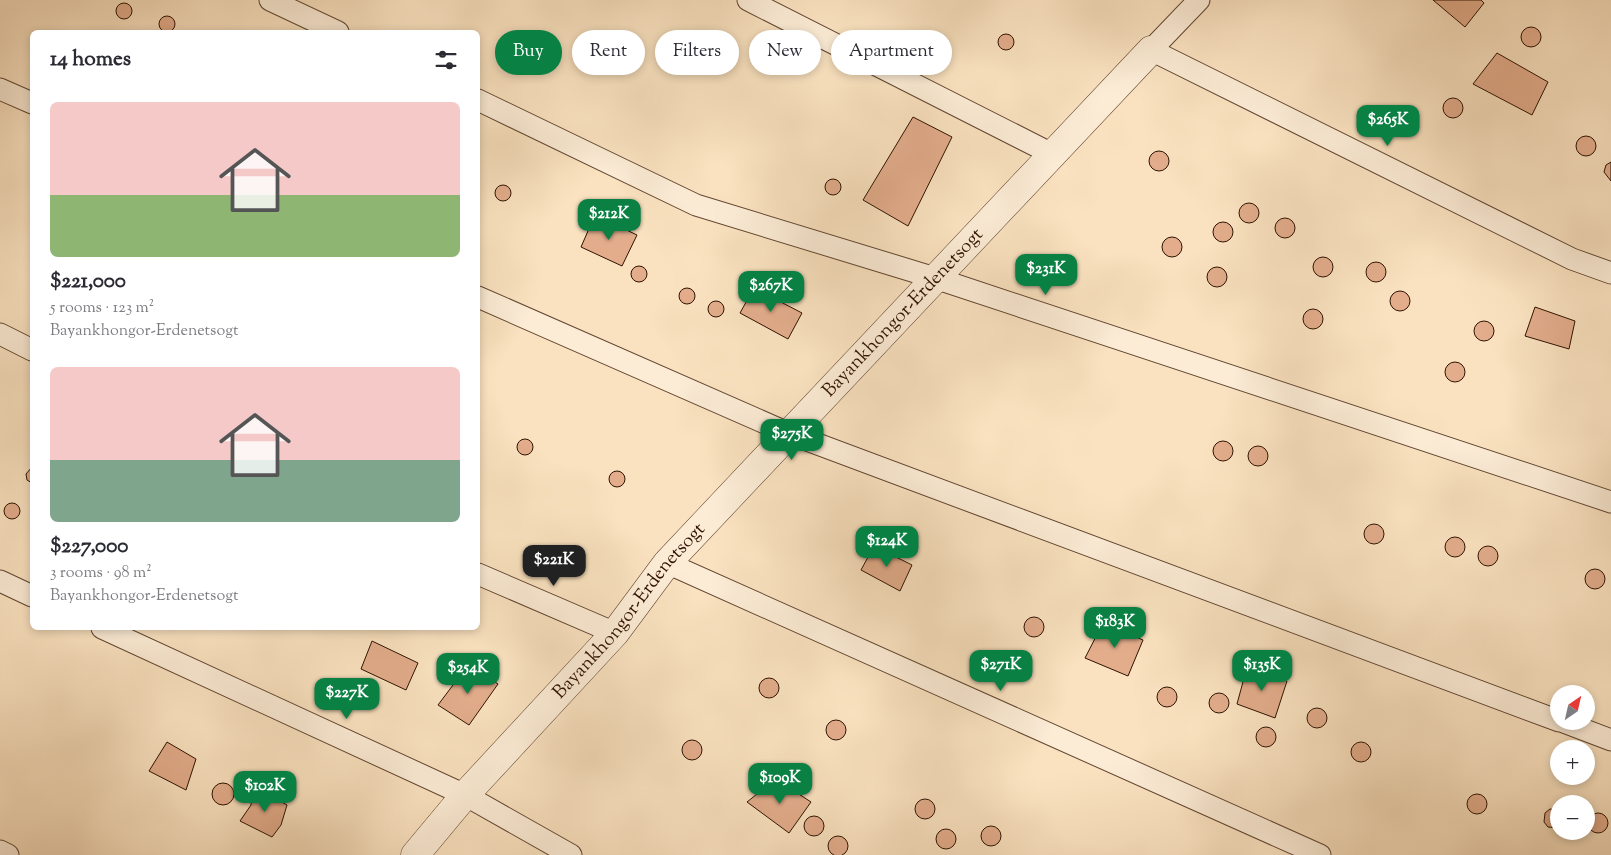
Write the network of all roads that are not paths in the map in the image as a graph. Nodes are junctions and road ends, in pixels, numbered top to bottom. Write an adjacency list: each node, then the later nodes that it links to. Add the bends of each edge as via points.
1 (270, 0): 4 (street)
2 (748, 0): 9 (street)
3 (1199, 0): 5 (street, Bayankhongor-Erdenetsogt)
4 (334, 30)
5 (1151, 50): 9 (street, Bayankhongor-Erdenetsogt); 10 (street, via 1572,259)
6 (0, 89): 8 (street)
7 (480, 101): 11 (street, via 696,205)
8 (30, 102)
9 (1052, 154): 11 (street, Bayankhongor-Erdenetsogt)
10 (1611, 274)
11 (935, 278): 15 (street, Bayankhongor-Erdenetsogt); 16 (street)
12 (480, 298): 15 (street)
13 (0, 334): 14 (street)
14 (30, 349)
15 (788, 433): 17 (street, Bayankhongor-Erdenetsogt); 23 (street)
16 (1611, 502)
17 (667, 563): 22 (street, Bayankhongor-Erdenetsogt); 31 (street)
18 (480, 575): 22 (street)
19 (0, 581): 20 (street)
20 (30, 595)
21 (106, 630): 26 (street)
22 (615, 633): 26 (street, Bayankhongor-Erdenetsogt)
23 (1550, 717)
24 (1584, 730): 25 (street)
25 (1611, 740)
26 (466, 795): 29 (street, Bayankhongor-Erdenetsogt); 30 (street)
27 (0, 851): 28 (street)
28 (8, 855)
29 (415, 855)
30 (571, 855)
31 (1320, 855)

